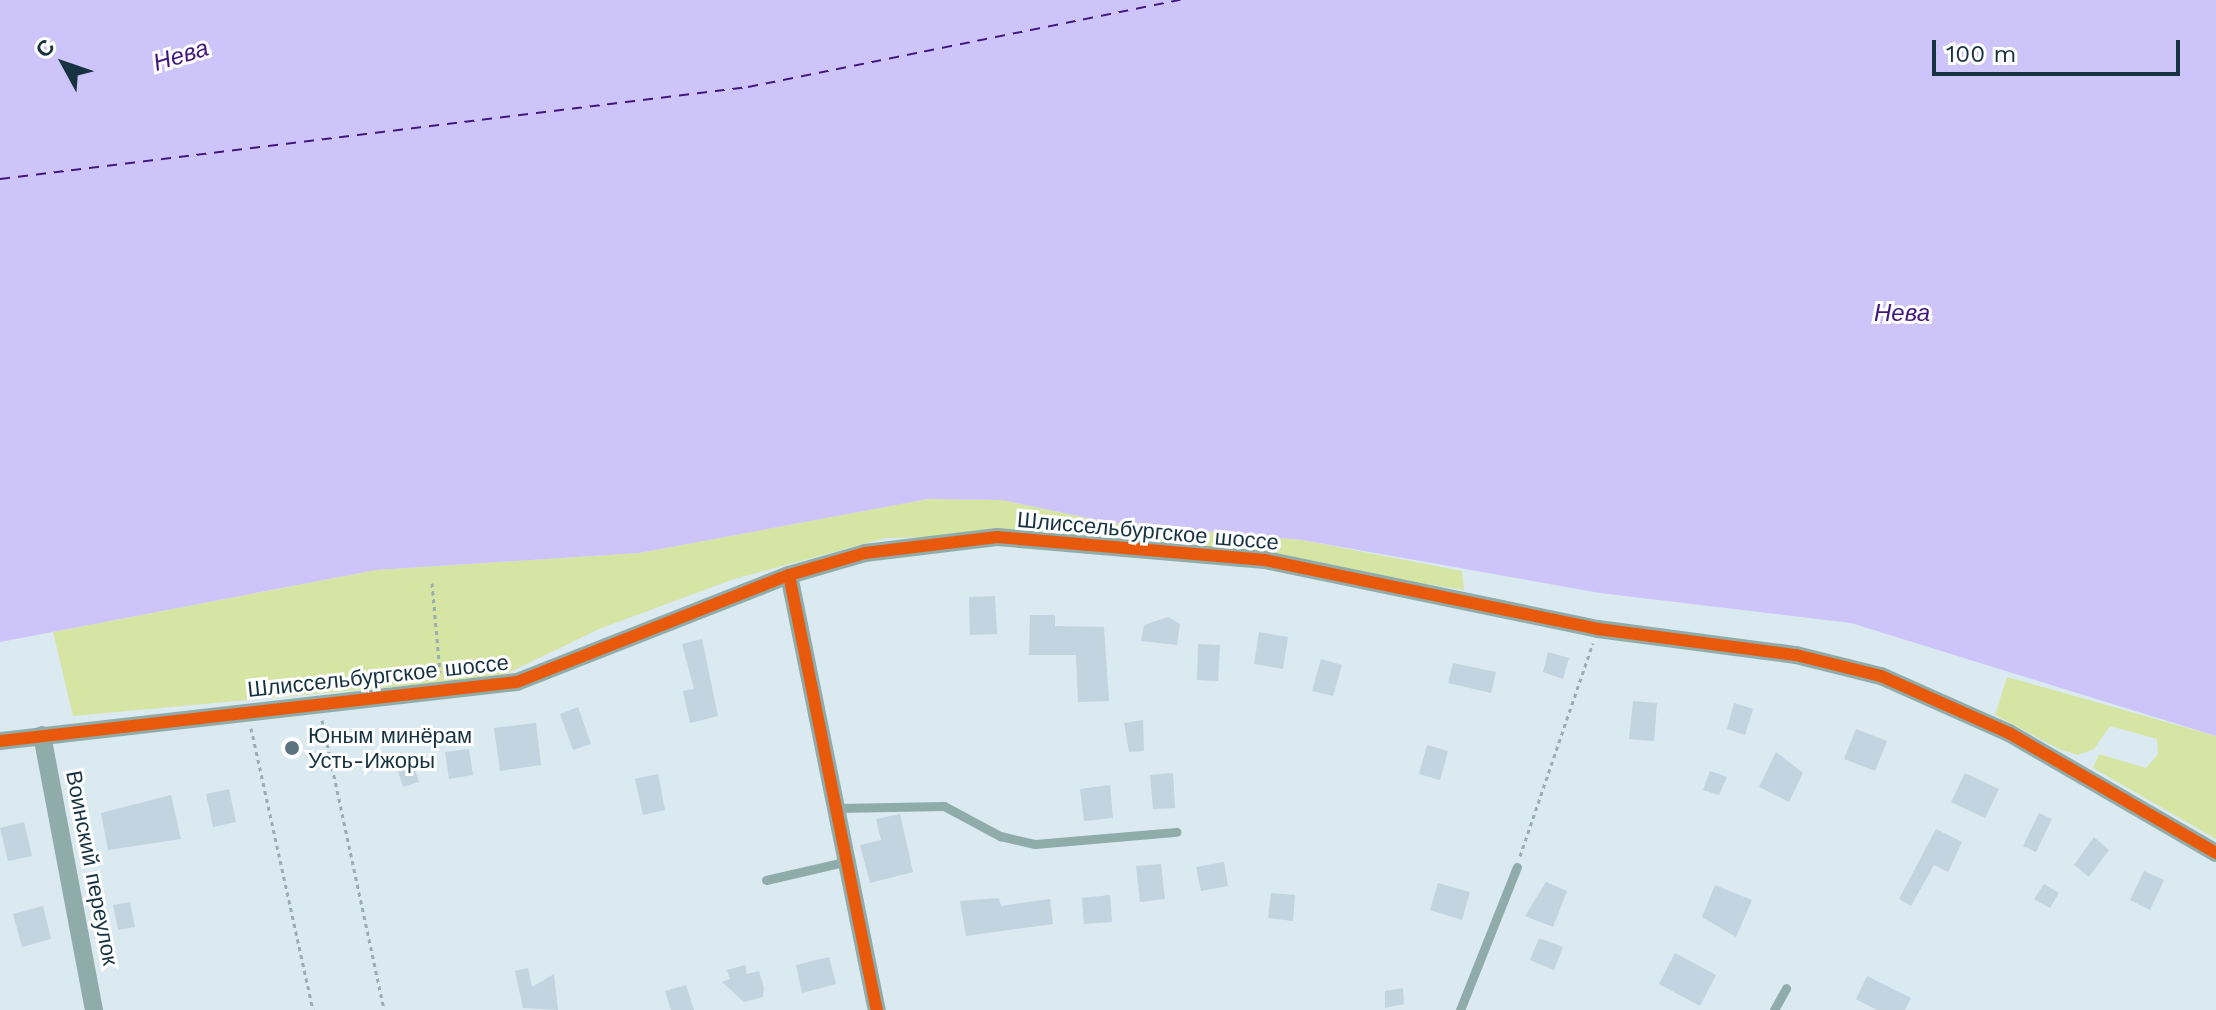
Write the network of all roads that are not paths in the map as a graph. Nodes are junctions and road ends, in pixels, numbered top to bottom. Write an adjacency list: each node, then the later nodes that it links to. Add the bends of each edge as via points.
1 (789, 575): 2 (street, Шлиссельбургское шоссе, via 517,682); 4 (street); 6 (street, Шлиссельбургское шоссе, via 926,543 997,537 1089,541 1265,560 1598,629 1796,655 1881,676 2009,733)
2 (42, 735): 3 (street, Шлиссельбургское шоссе); 12 (street, Воинский переулок)
3 (0, 741)
4 (838, 808): 5 (lane, via 944,806 1000,836 1035,844); 7 (street)
5 (1176, 832)
6 (2216, 853)
7 (848, 861): 9 (lane); 11 (street)
8 (1517, 867): 13 (lane)
9 (766, 880)
10 (1786, 988): 14 (lane)
11 (873, 1009)
12 (94, 1010)
13 (1460, 1010)
14 (1774, 1010)

